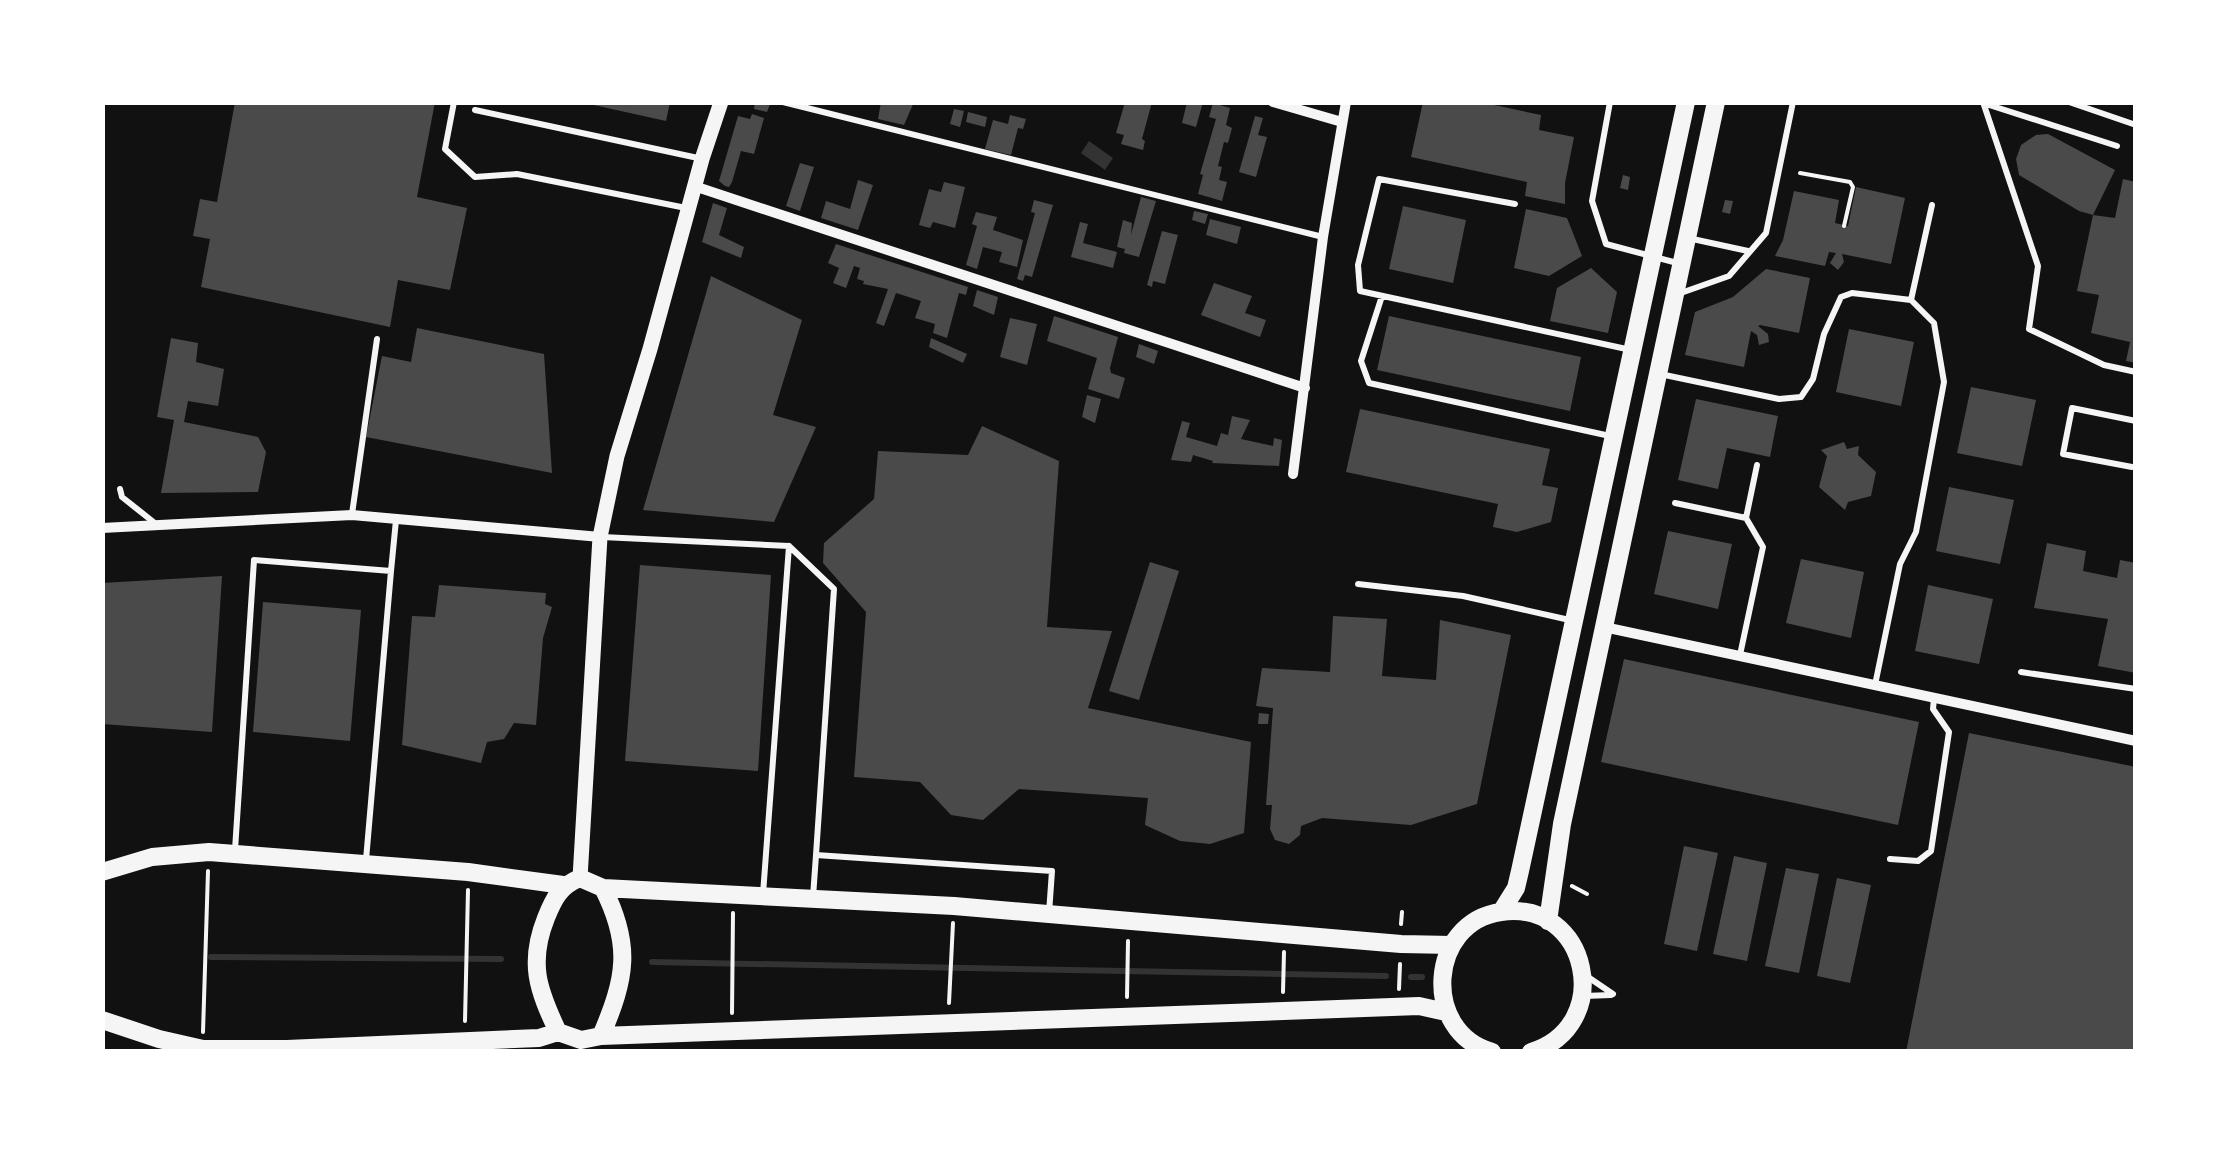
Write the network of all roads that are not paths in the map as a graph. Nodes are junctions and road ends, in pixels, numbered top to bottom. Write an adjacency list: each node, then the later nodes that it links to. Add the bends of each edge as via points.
1 (454, 102): 20 (lane, via 445,148 475,177 517,174)
2 (721, 102): 16 (street)
3 (783, 102): 21 (lane)
4 (1273, 102): 13 (street)
5 (1346, 102): 13 (street)
6 (1610, 102): 24 (lane, via 1592,201 1606,244)
7 (1686, 102): 24 (main road)
8 (1716, 102): 22 (main road)
9 (1793, 102): 23 (lane, via 1766,233)
10 (2069, 102): 14 (lane)
11 (1983, 103): 15 (lane); 31 (lane, via 2038,266 2030,329 2104,365)
12 (475, 110): 16 (lane)
13 (1342, 122): 21 (street)
14 (2136, 125)
15 (2117, 146)
16 (702, 159): 17 (street)
17 (694, 186): 20 (street); 33 (street)
18 (1515, 204): 27 (lane, via 1379,179 1358,265 1360,291)
19 (1932, 205): 28 (lane)
20 (687, 208): 46 (street)
21 (1323, 237): 33 (street)
22 (1688, 238): 23 (lane); 25 (main road)
23 (1750, 252): 26 (lane, via 1729,276)
24 (1652, 257): 25 (lane); 30 (main road)
25 (1682, 264): 26 (main road)
26 (1675, 295): 32 (main road)
27 (1382, 296): 30 (lane); 35 (lane, via 1361,361 1369,383)
28 (1911, 300): 32 (lane, via 1841,297 1801,397 1780,399); 54 (lane, via 1934,323 1944,382 1916,532 1900,564)
29 (377, 339): 41 (lane)
30 (1632, 350): 35 (main road)
31 (2136, 372)
32 (1658, 374): 51 (main road)
33 (1305, 388): 38 (street)
34 (2136, 421): 37 (lane, via 2072,408 2062,454)
35 (1614, 436): 50 (main road)
36 (1758, 464): 42 (lane)
37 (2132, 468)
38 (1293, 474)
39 (120, 488): 44 (lane)
40 (1675, 503): 42 (lane)
41 (352, 516): 43 (street); 44 (street)
42 (1746, 518): 52 (lane, via 1763,547)
43 (396, 520): 46 (street); 48 (lane)
44 (156, 524): 45 (street)
45 (102, 528)
46 (600, 536): 47 (lane); 63 (street)
47 (789, 546): 59 (lane, via 834,589); 65 (lane)
48 (391, 571): 58 (lane, via 254,560); 61 (lane)
49 (1358, 584): 50 (lane, via 1463,596)
50 (1574, 621): 51 (main road); 67 (main road, via 1516,888)
51 (1604, 627): 52 (street); 69 (main road)
52 (1740, 656): 54 (street)
53 (2020, 672): 55 (lane)
54 (1875, 686): 56 (street)
55 (2136, 689)
56 (1934, 698): 57 (street); 60 (lane, via 1933,709 1949,732 1931,852 1918,861)
57 (2136, 741)
58 (234, 855): 61 (main road); 62 (main road, via 152,858)
59 (816, 855): 66 (lane); 68 (lane, via 1052,871)
60 (1890, 859)
61 (366, 866): 63 (main road)
62 (102, 872)
63 (572, 881): 64 (main road); 75 (main road, via 542,928 535,959)
64 (603, 888): 65 (main road); 76 (main road, via 623,937 623,978)
65 (763, 894): 66 (main road)
66 (813, 898): 68 (main road)
67 (1501, 912): 69 (main road); 70 (main road, via 1465,929)
68 (1049, 914): 70 (main road)
69 (1548, 920): 71 (main road, via 1566,934)
70 (1452, 945): 73 (main road, via 1442,966)
71 (1584, 974): 72 (main road); 72 (lane, via 1613,994)
72 (1583, 996): 79 (main road, via 1562,1035)
73 (1446, 1012): 76 (main road, via 1419,1006); 77 (main road)
74 (102, 1020): 75 (main road, via 203,1048 539,1038)
75 (558, 1032): 76 (main road)
76 (602, 1044)
77 (1470, 1046): 78 (main road)
78 (1492, 1052)
79 (1532, 1052)

